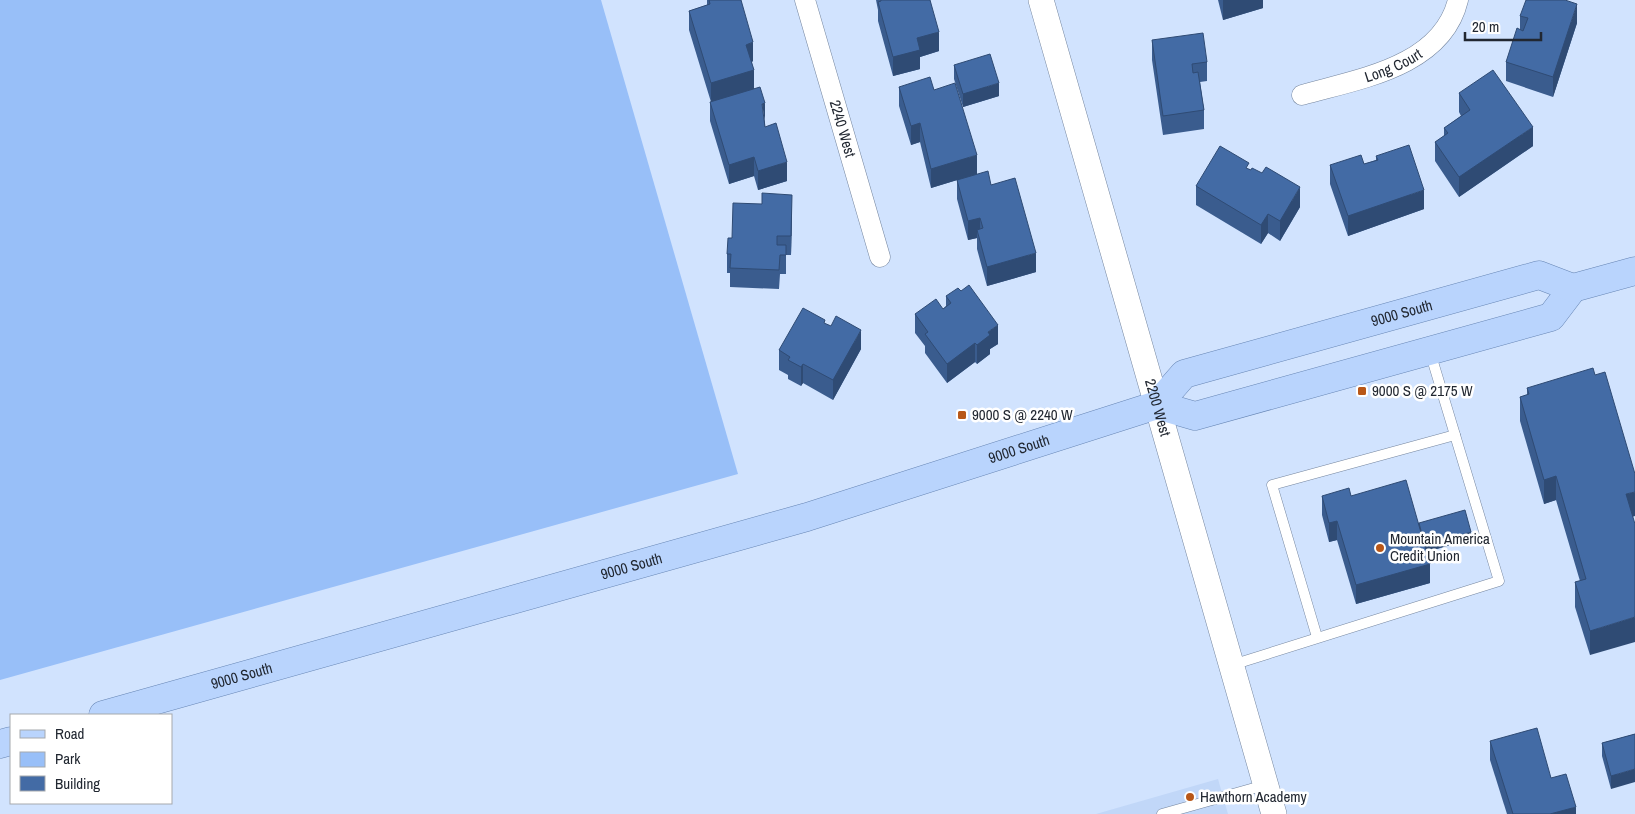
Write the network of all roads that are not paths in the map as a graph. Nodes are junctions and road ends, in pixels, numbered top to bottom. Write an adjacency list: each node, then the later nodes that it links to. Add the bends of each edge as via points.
1 (805, 0): 5 (street, 2240 West)
2 (1041, 0): 9 (street, 2200 West)
3 (1458, 0): 4 (street, Long Court, via 1446,28 1424,51 1396,66)
4 (1302, 95)
5 (880, 257)
6 (1634, 273): 7 (main road)
7 (1573, 288): 8 (main road, via 1551,317); 9 (main road, 9000 South, via 1539,275 1331,332 1184,374)
8 (1429, 351): 9 (main road, via 1196,416); 10 (lane)
9 (1157, 405): 12 (street, 2200 West); 13 (main road, 9000 South, via 798,520)
10 (1455, 435): 11 (lane, via 1499,581); 11 (lane, via 1272,485)
11 (1317, 637): 12 (lane)
12 (1232, 665): 14 (street, 2200 West)
13 (107, 714)
14 (1266, 785): 15 (lane); 17 (street, 2200 West)
15 (1183, 811): 16 (lane)
16 (1162, 814)
17 (1274, 814)

